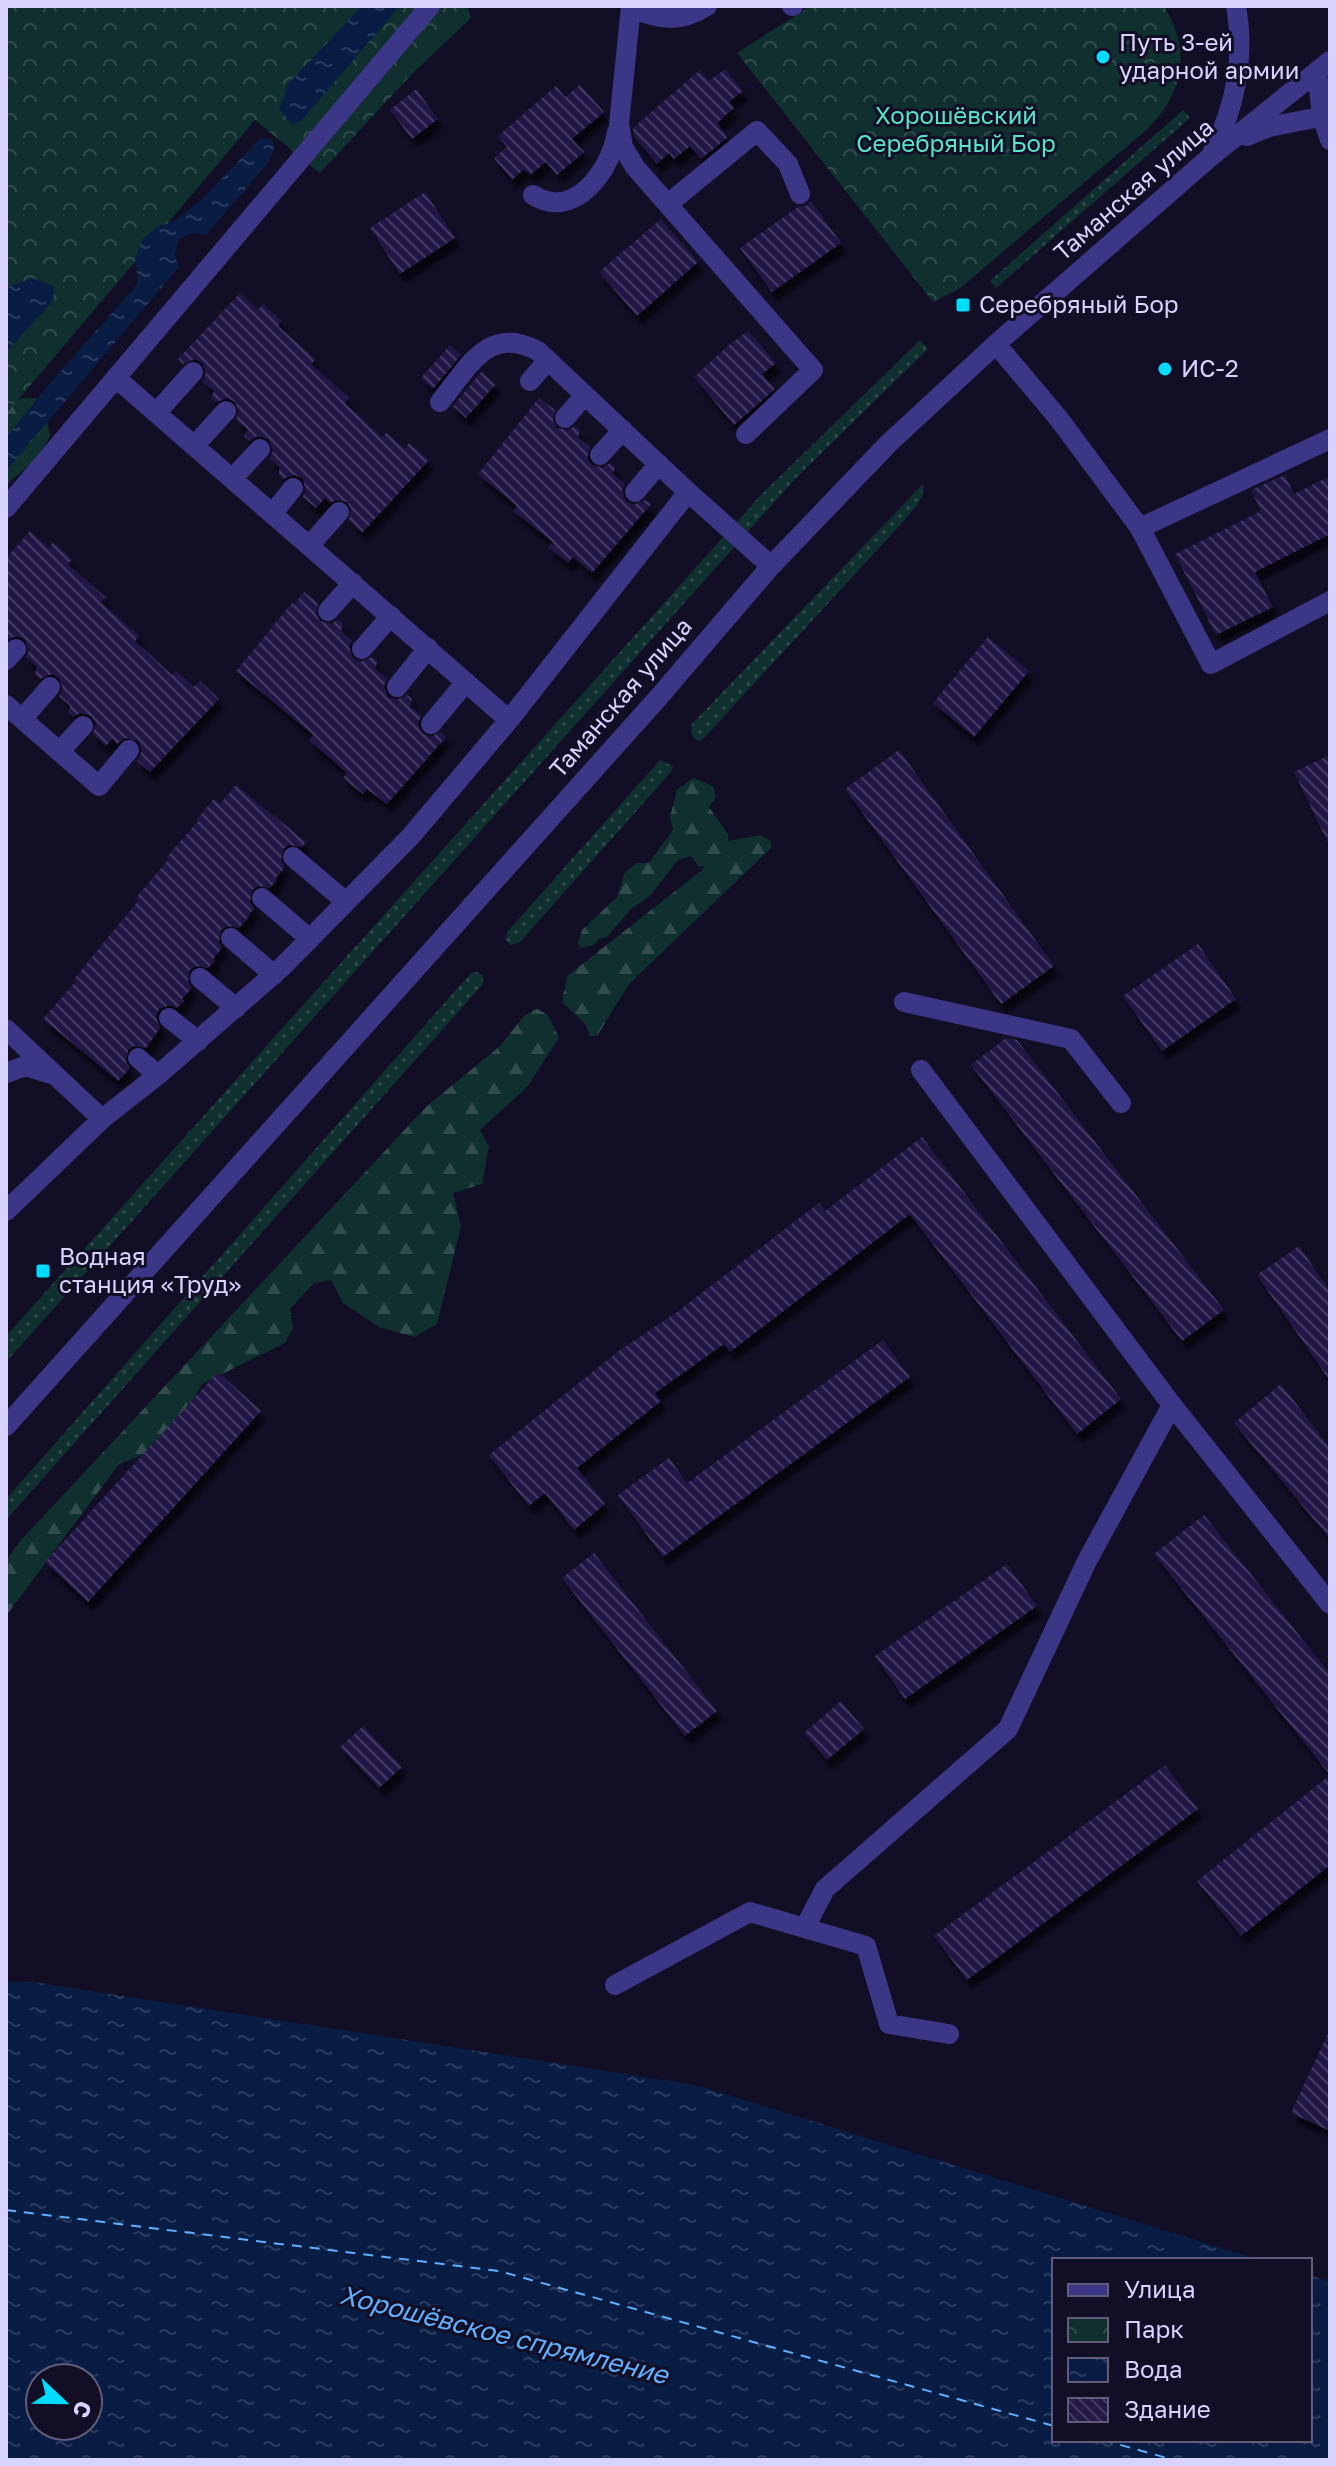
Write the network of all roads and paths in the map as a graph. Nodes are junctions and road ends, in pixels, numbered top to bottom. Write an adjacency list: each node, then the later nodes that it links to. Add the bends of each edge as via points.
1 (430, 6): 16 (street)
2 (707, 6): 4 (street, via 688,17 666,19)
3 (1236, 6): 9 (street, via 1236,82)
4 (631, 7): 7 (street)
5 (1323, 66): 6 (street); 9 (street, Таманская улица)
6 (1326, 115): 8 (street); 9 (street, via 1269,127)
7 (619, 124): 11 (street, via 609,163 595,182 561,201); 12 (street, via 629,158)
8 (1330, 140)
9 (1209, 158): 13 (street, Таманская улица)
10 (800, 194): 12 (street, via 788,164 757,131)
11 (533, 195)
12 (668, 204): 24 (street, via 813,370)
13 (996, 344): 37 (street); 39 (street, Таманская улица, via 889,443)
14 (548, 360): 17 (street); 18 (street); 19 (street, via 524,343 495,343)
15 (193, 372): 21 (street)
16 (116, 378): 21 (street); 34 (street)
17 (530, 381)
18 (585, 395): 22 (street); 23 (street)
19 (440, 402)
20 (226, 411): 26 (street)
21 (156, 413): 26 (street)
22 (565, 418)
23 (623, 430): 28 (street); 29 (street)
24 (746, 434)
25 (1330, 439): 37 (street)
26 (194, 446): 30 (street)
27 (260, 449): 30 (street)
28 (600, 455)
29 (659, 464): 32 (street); 33 (street)
30 (232, 479): 36 (street)
31 (293, 488): 36 (street)
32 (635, 492)
33 (688, 492): 39 (street); 51 (street)
34 (6, 508)
35 (339, 512): 38 (street)
36 (272, 514): 38 (street)
37 (1140, 528): 41 (street, via 1211,664)
38 (310, 545): 40 (street)
39 (771, 566): 77 (street, Таманская улица)
40 (353, 583): 42 (street); 43 (street)
41 (1330, 601)
42 (328, 611)
43 (391, 616): 44 (street); 45 (street)
44 (428, 648): 46 (street); 48 (street)
45 (362, 649)
46 (466, 682): 51 (street); 52 (street)
47 (50, 687): 50 (street)
48 (397, 687)
49 (6, 705): 50 (street)
50 (22, 719): 55 (street)
51 (509, 720): 58 (street, via 411,836)
52 (431, 724)
53 (83, 726): 55 (street)
54 (129, 750): 55 (street, via 99,786)
55 (60, 751)
56 (293, 857): 58 (street)
57 (262, 898): 60 (street)
58 (346, 902): 60 (street)
59 (231, 938): 61 (street)
60 (310, 939): 61 (street)
61 (274, 975): 64 (street)
62 (200, 978): 64 (street)
63 (904, 1002): 73 (street, via 1071,1039)
64 (236, 1008): 67 (street)
65 (169, 1018): 67 (street)
66 (6, 1029): 72 (street)
67 (198, 1041): 71 (street)
68 (138, 1058): 71 (street)
69 (921, 1070): 76 (street)
70 (6, 1073): 72 (street, via 32,1067)
71 (158, 1075): 74 (street)
72 (61, 1079): 74 (street)
73 (1121, 1103)
74 (102, 1119): 75 (street)
75 (6, 1211)
76 (1172, 1405): 78 (street); 79 (street, via 1087,1561 1008,1729 825,1889)
77 (6, 1426)
78 (1330, 1604)
79 (805, 1927): 80 (street, via 750,1912); 81 (street, via 866,1946 889,2024)
80 (615, 1985)
81 (949, 2034)

